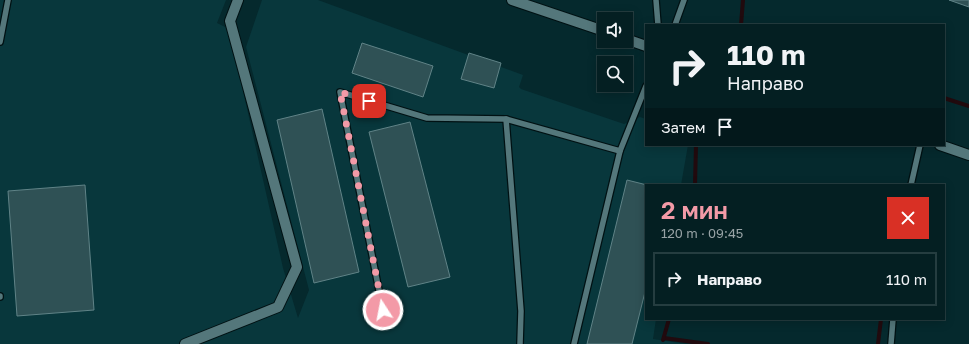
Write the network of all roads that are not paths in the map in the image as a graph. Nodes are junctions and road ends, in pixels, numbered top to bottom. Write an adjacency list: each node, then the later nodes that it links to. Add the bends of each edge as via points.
1 (8, 0): 10 (lane)
2 (238, 0): 21 (street, via 230,21 297,266 278,307)
3 (512, 0): 8 (street)
4 (656, 0): 6 (lane)
5 (684, 0): 7 (lane)
6 (658, 24)
7 (675, 24)
8 (597, 29)
9 (633, 41): 11 (street)
10 (0, 42)
11 (645, 46)
12 (645, 88): 16 (lane)
13 (506, 119): 16 (lane); 20 (lane, via 427,118 340,92); 22 (lane, via 521,311)
14 (920, 146): 18 (lane)
15 (943, 146): 17 (street)
16 (620, 151): 23 (lane)
17 (969, 155)
18 (911, 184)
19 (893, 320): 24 (lane)
20 (386, 326)
21 (184, 344)
22 (520, 344)
23 (574, 344)
24 (891, 344)

